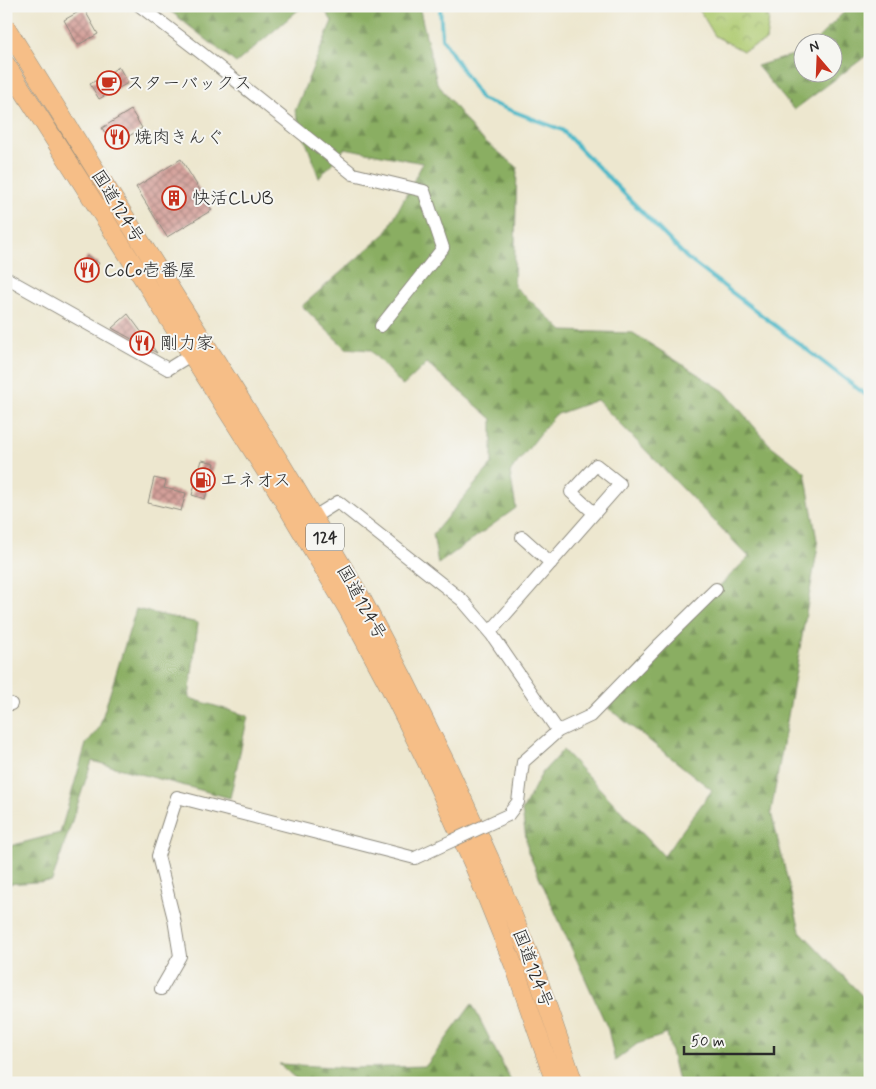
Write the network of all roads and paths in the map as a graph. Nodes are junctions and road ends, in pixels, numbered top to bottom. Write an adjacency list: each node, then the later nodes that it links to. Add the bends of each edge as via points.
1 (140, 6): 5 (street, via 352,174 424,191 443,248)
2 (6, 27): 6 (highway, 国道124号 / 124)
3 (6, 64): 6 (highway, 国道124号 / 124)
4 (6, 278): 6 (street, via 168,369)
5 (381, 326)
6 (198, 350): 8 (highway, 国道124号 / 124, via 262,467)
7 (594, 512): 10 (street)
8 (306, 522): 12 (street, via 338,502 462,600); 15 (highway, 国道124号 / 124, via 433,775 473,864 513,962); 16 (highway, 国道124号 / 124, via 362,600 449,768 533,964)
9 (522, 537): 10 (street)
10 (551, 563): 12 (street)
11 (716, 589): 13 (street, via 590,716)
12 (490, 632): 13 (street)
13 (558, 731): 14 (street, bridge, via 523,762 518,802 508,815 415,858 177,797 158,856 180,956)
14 (161, 988)
15 (556, 1083)
16 (574, 1083)

